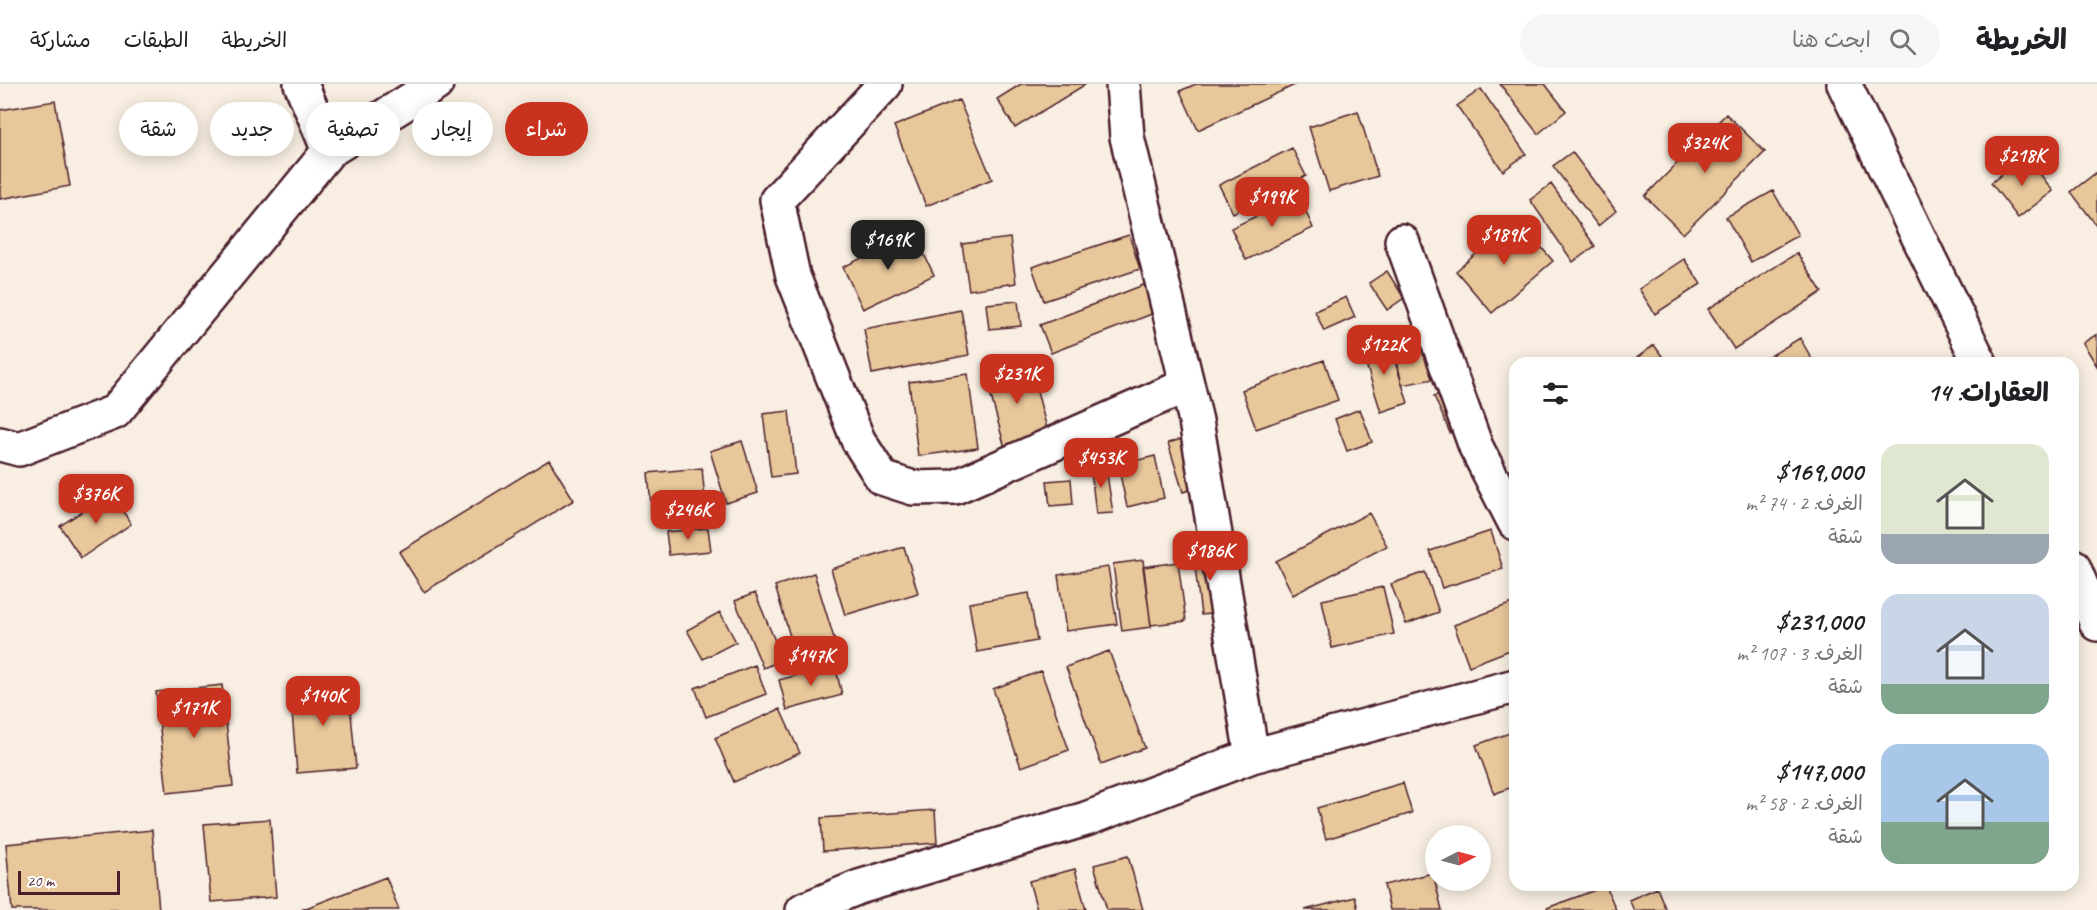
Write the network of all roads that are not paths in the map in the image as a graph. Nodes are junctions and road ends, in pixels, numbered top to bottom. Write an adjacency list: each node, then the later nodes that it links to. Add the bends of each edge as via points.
1 (301, 84): 6 (street)
2 (436, 84): 7 (street)
3 (885, 84): 11 (street, via 777,200 793,276 858,440 882,478 913,488 955,487)
4 (1123, 84): 11 (street, via 1127,137)
5 (1844, 84): 10 (street)
6 (308, 102)
7 (400, 107)
8 (326, 156): 12 (street, via 115,412 19,449)
9 (1402, 241): 13 (street, via 1476,447)
10 (1977, 357)
11 (1187, 385): 17 (street)
12 (0, 444)
13 (1509, 511)
14 (2079, 580): 15 (street)
15 (2097, 624)
16 (1509, 688): 17 (street)
17 (1252, 756): 18 (street, via 1086,819 859,887)
18 (803, 910)

